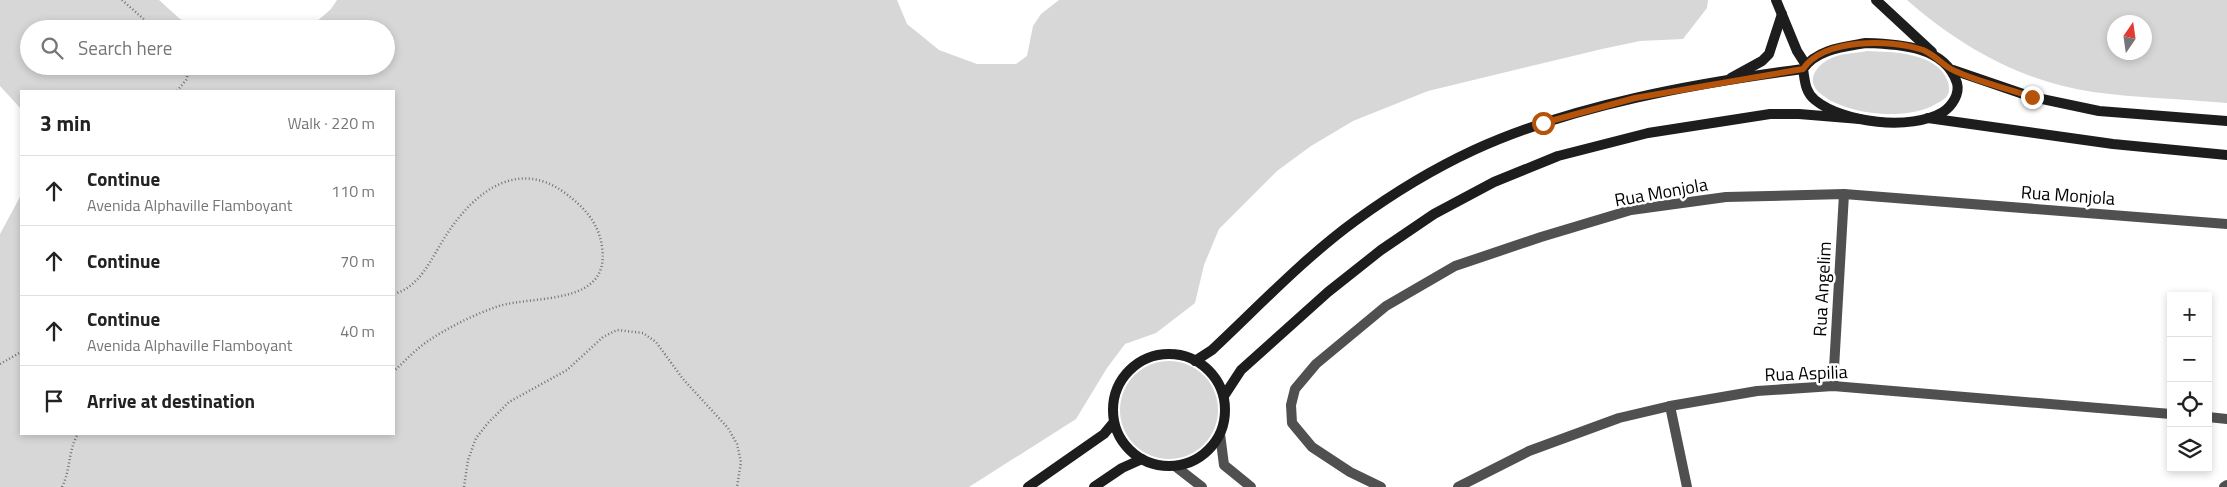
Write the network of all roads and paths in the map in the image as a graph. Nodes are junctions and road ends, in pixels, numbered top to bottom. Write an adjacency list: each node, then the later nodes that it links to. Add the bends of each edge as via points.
1 (122, 0): 5 (path)
2 (1776, 0): 4 (street)
3 (1876, 0): 6 (street)
4 (1782, 14): 7 (street); 10 (street, via 1769,54)
5 (145, 20)
6 (1939, 58): 7 (street, via 1895,44 1866,43 1821,54); 8 (street)
7 (1805, 67): 10 (street); 13 (street, via 1806,88 1814,100)
8 (1953, 70): 12 (street, via 1958,88 1953,103 1943,112); 14 (street, via 2032,97 2099,111)
9 (187, 75): 11 (path)
10 (1723, 82): 20 (street, via 1635,98 1543,123 1475,150 1412,182 1354,222 1212,350)
11 (178, 90)
12 (1927, 118): 13 (street, via 1895,123); 15 (street, via 2113,144)
13 (1860, 119): 24 (street, via 1770,114 1648,134 1558,156 1494,182 1434,214 1328,292 1241,370)
14 (2227, 121)
15 (2227, 155)
16 (1844, 194): 17 (street, Rua Monjola); 23 (street, Rua Angelim); 41 (street, Rua Monjola, via 1726,197 1631,210 1541,236 1455,266 1386,306 1316,364 1295,389 1291,406 1292,423 1312,447 1350,472)
17 (2227, 224)
18 (395, 294): 22 (path, via 416,281 428,267 448,233 471,204 497,185 514,178 532,177 554,184 585,208 601,238 604,257 600,274 588,287 572,294 500,306 427,342)
19 (20, 353): 21 (path)
20 (1195, 360): 24 (street, via 1213,375); 29 (street, via 1178,355 1160,355 1143,361 1128,372 1118,387 1113,404)
21 (0, 364)
22 (395, 370)
23 (1833, 386): 25 (street, Rua Aspilia, via 1758,391); 26 (street, Rua Aspilia)
24 (1224, 396): 30 (street, via 1224,422)
25 (1670, 406): 42 (street, Rua Aspilia, via 1619,418 1529,451); 43 (street)
26 (2167, 414)
27 (2212, 417): 28 (street)
28 (2227, 418)
29 (1114, 422): 32 (street, via 1129,449); 37 (street, via 1104,434)
30 (1220, 434): 33 (street, via 1209,450 1194,460); 40 (street, via 1224,465)
31 (77, 435): 34 (path)
32 (1142, 459): 33 (street, via 1158,465); 38 (street)
33 (1175, 466): 39 (street)
34 (62, 487)
35 (464, 487): 36 (path, via 468,460 476,438 493,418 509,402 567,370 603,337 617,330 643,333 656,342 682,378 728,428 737,444 740,462)
36 (737, 487)
37 (1028, 487)
38 (1094, 487)
39 (1202, 487)
40 (1251, 487)
41 (1381, 487)
42 (1458, 487)
43 (1687, 487)

